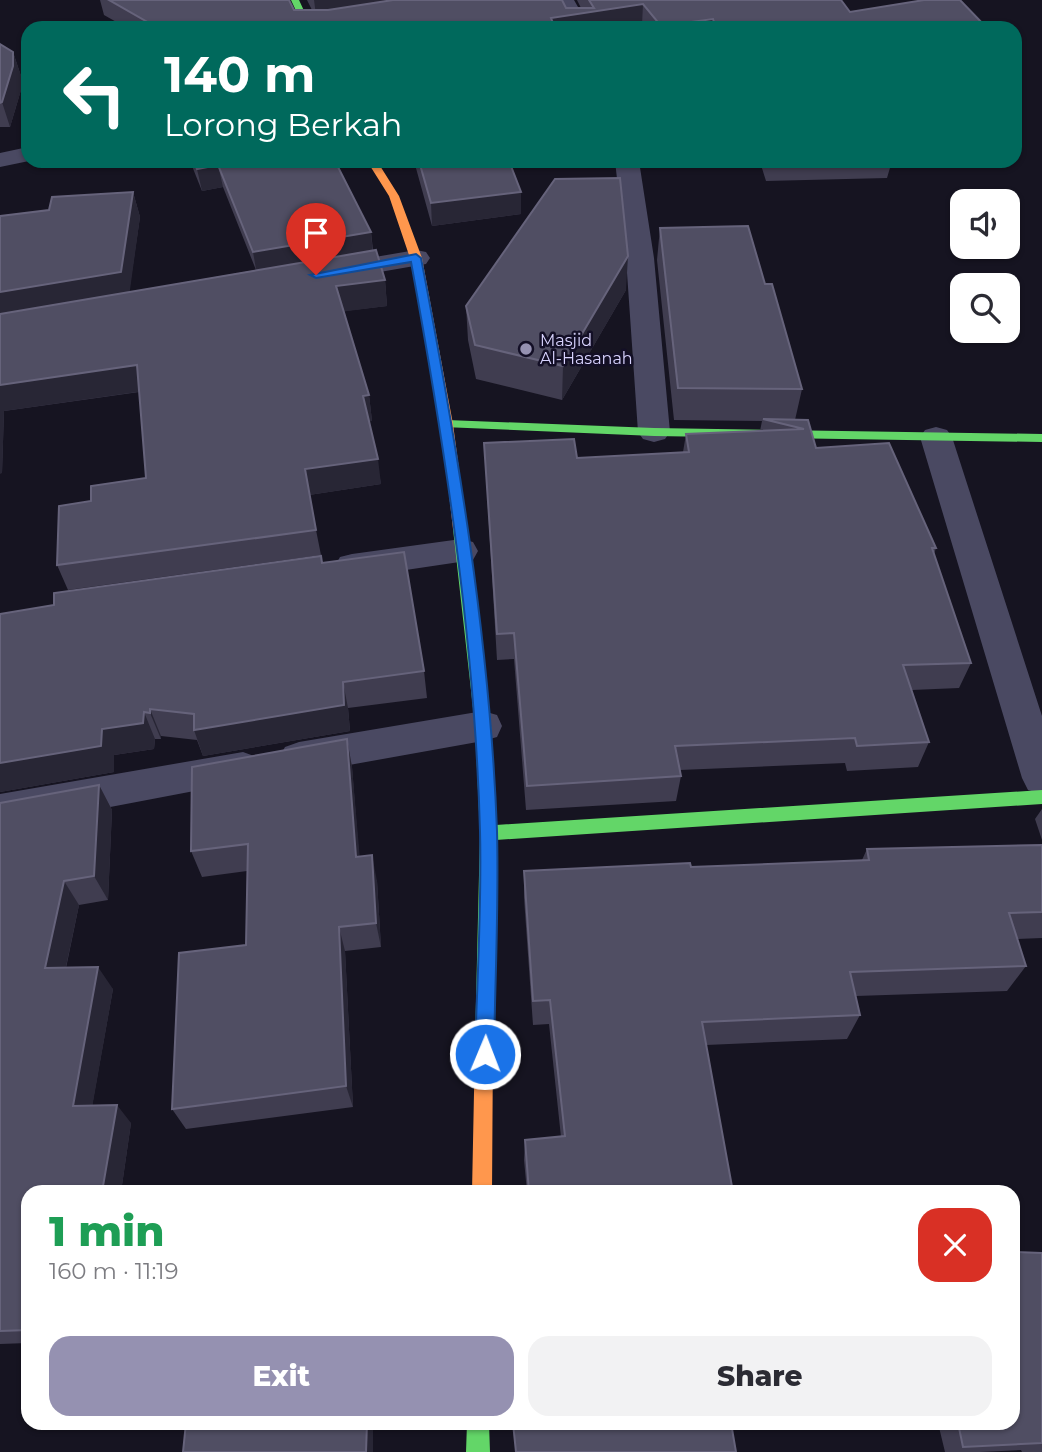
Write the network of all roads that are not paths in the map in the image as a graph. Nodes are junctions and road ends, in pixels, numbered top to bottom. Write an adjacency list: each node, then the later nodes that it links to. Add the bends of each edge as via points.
1 (295, 0): 3 (street)
2 (564, 0): 4 (street)
3 (309, 21)
4 (575, 21)
5 (21, 156): 6 (street)
6 (0, 160)
7 (376, 168): 9 (street, via 394,196)
8 (628, 168): 12 (street)
9 (416, 258): 10 (street); 11 (street)
10 (297, 278)
11 (447, 424): 12 (street); 15 (street)
12 (654, 432): 13 (street)
13 (936, 437): 14 (street); 18 (street)
14 (1042, 438)
15 (461, 551): 16 (street); 17 (street)
16 (325, 570)
17 (483, 726): 20 (street); 21 (street)
18 (1042, 778)
19 (1042, 797): 21 (street)
20 (0, 811)
21 (488, 833): 22 (street)
22 (482, 1185)
23 (478, 1430): 24 (street)
24 (478, 1452)

